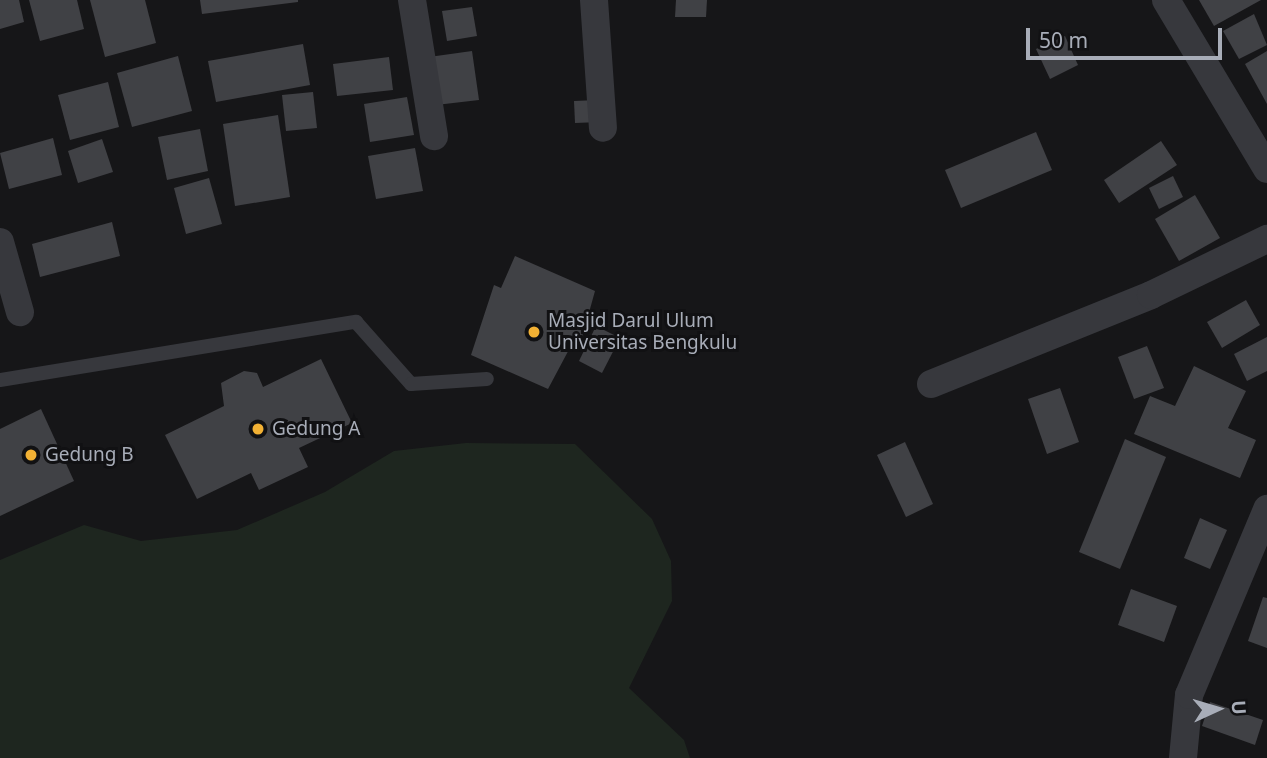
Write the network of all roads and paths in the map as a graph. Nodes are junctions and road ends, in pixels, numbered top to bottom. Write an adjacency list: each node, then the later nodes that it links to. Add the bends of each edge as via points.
1 (412, 0): 5 (street)
2 (594, 0): 4 (street)
3 (1166, 0): 6 (street)
4 (603, 128)
5 (434, 136)
6 (1266, 166)
7 (1267, 239): 12 (street, via 1151,295)
8 (0, 242): 9 (street)
9 (20, 312)
10 (487, 379): 11 (lane, via 411,384 356,322)
11 (0, 380)
12 (931, 384)
13 (1267, 509): 14 (street, via 1189,695)
14 (1183, 758)

